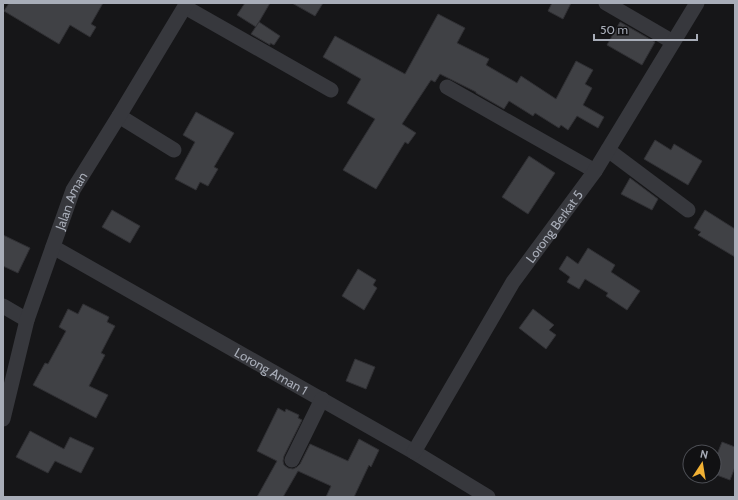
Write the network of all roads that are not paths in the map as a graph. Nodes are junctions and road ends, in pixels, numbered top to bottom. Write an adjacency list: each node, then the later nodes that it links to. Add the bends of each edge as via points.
1 (606, 3): 4 (street)
2 (697, 3): 4 (street, Lorong Berkat 5)
3 (186, 5): 6 (street); 7 (street, Jalan Aman)
4 (673, 42): 9 (street, Lorong Berkat 5)
5 (447, 87): 10 (street)
6 (331, 90)
7 (119, 116): 8 (street); 12 (street, Jalan Aman, via 73,190)
8 (174, 150)
9 (608, 150): 10 (street, Lorong Berkat 5); 11 (street)
10 (595, 171): 17 (street, Lorong Berkat 5, via 513,282)
11 (688, 210)
12 (53, 247): 14 (street, Jalan Aman); 15 (street, Lorong Aman 1)
13 (3, 306): 14 (street)
14 (27, 320): 16 (street, Jalan Aman)
15 (322, 399): 17 (street, Lorong Aman 1); 18 (street)
16 (3, 419)
17 (414, 452): 19 (street, Lorong Aman 1)
18 (292, 460)
19 (488, 497)

